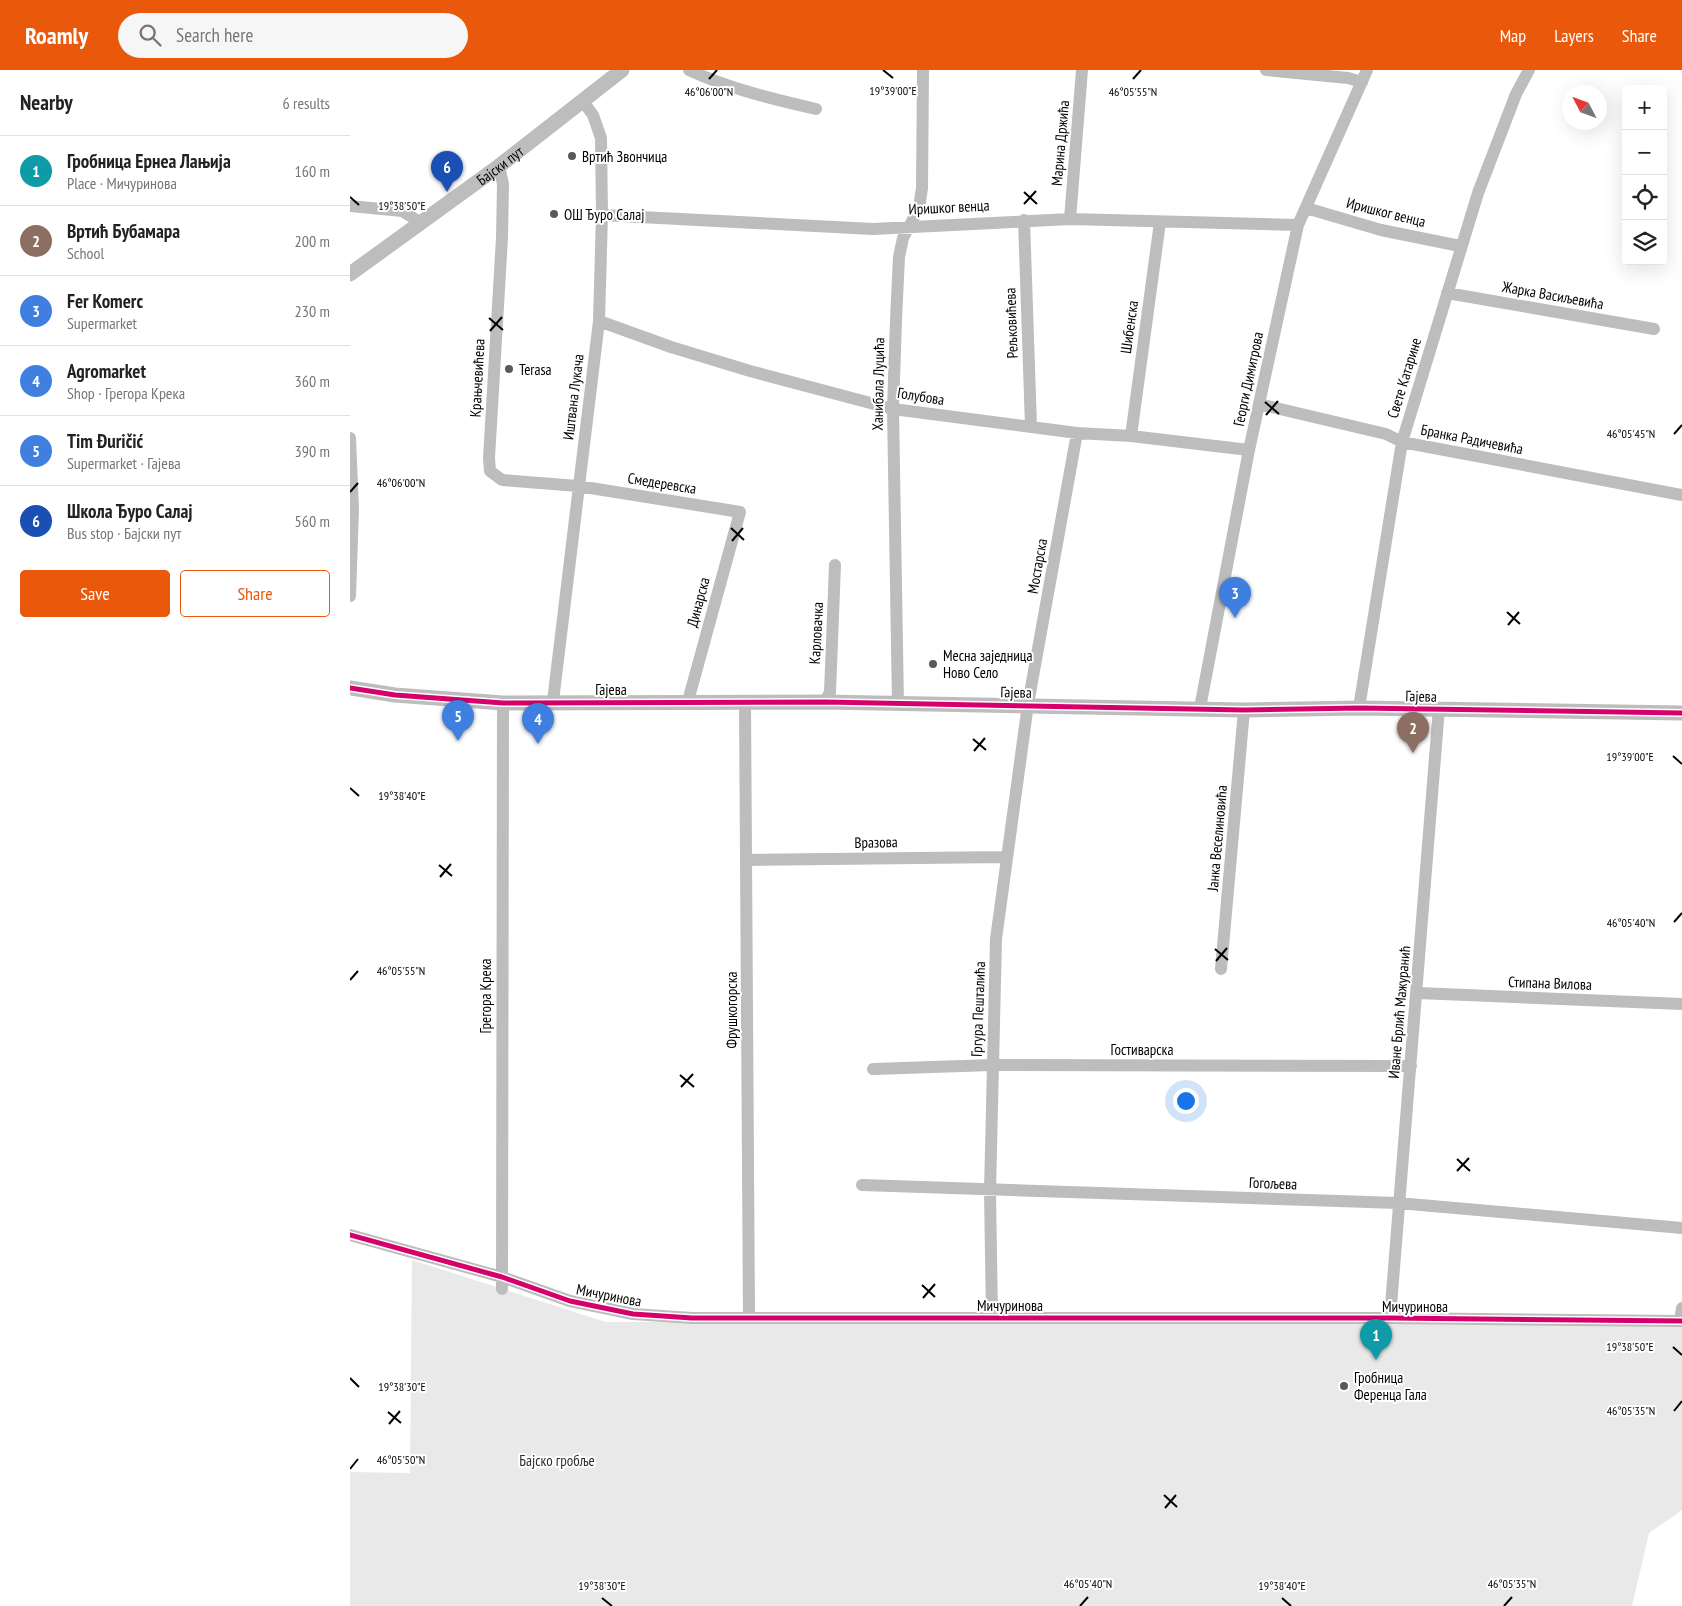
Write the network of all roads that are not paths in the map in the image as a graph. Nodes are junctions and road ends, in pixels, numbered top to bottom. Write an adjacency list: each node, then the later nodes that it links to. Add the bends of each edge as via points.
1 (620, 70): 8 (street, Бајски пут)
2 (689, 70): 9 (street, via 722,84)
3 (923, 70): 18 (street, Ханибала Луцића, via 922,188 919,208)
4 (1082, 70): 14 (street, Марина Држића)
5 (1266, 70): 7 (street, via 1348,78)
6 (1529, 70): 20 (street, Свете Катарине, via 1513,103)
7 (1364, 76): 12 (street, Георги Димитрова)
8 (582, 100): 10 (street, Бајски пут); 13 (street, Иштвана Лукача, via 593,115 601,138)
9 (816, 109)
10 (499, 166): 16 (street, Бајски пут); 33 (street, Крањчевићева, via 503,184 502,238 490,471 502,480)
11 (350, 206): 16 (street, via 402,211)
12 (1306, 208): 19 (street, Георги Димитрова); 20 (street, Иришког венца, via 1381,230)
13 (602, 215): 18 (street, Иришког венца, via 873,229); 23 (street, Иштвана Лукача)
14 (1070, 219): 15 (street, Иришког венца); 17 (street, Иришког венца)
15 (1024, 220): 18 (street, Иришког венца); 27 (street, Рељковићева)
16 (420, 222): 21 (street, Бајски пут)
17 (1160, 222): 19 (street, Иришког венца); 29 (street, Шибенска)
18 (911, 225): 26 (street, Ханибала Луцића, via 903,238 899,256)
19 (1298, 225): 25 (street, Георги Димитрова)
20 (1460, 246): 22 (street, Свете Катарине)
21 (350, 274)
22 (1447, 293): 24 (street, Жарка Васиљевића); 31 (street, Свете Катарине)
23 (599, 321): 26 (street, Голубова, via 671,347); 33 (street, Иштвана Лукача)
24 (1654, 329)
25 (1259, 404): 31 (street, Бранка Радичевића, via 1386,434); 32 (street, Георги Димитрова)
26 (893, 408): 27 (street, Голубова); 44 (street, Ханибала Луцића)
27 (1031, 426): 28 (street, Голубова)
28 (1077, 433): 29 (street, Голубова); 45 (street, Мостарска)
29 (1131, 436): 32 (street, Голубова)
30 (350, 438): 37 (street, via 353,509)
31 (1402, 442): 34 (street, Бранка Радичевића); 47 (street, Свете Катарине)
32 (1250, 450): 46 (street, Георги Димитрова)
33 (578, 486): 35 (street, Смедеревска); 39 (street, Иштвана Лукача)
34 (1682, 495)
35 (740, 512): 40 (street, Динарска)
36 (835, 564): 41 (street, Карловачка, via 830,692)
37 (350, 596)
38 (350, 688): 42 (street, Гајева, via 395,695)
39 (553, 701): 40 (street, Гајева); 42 (street, Гајева)
40 (688, 701): 43 (street, Гајева)
41 (826, 702): 43 (street, Гајева); 44 (street, Гајева)
42 (503, 703): 64 (street, Грегора Крека)
43 (746, 704): 52 (street, Фрушкогорска)
44 (898, 704): 45 (street, Гајева)
45 (1028, 704): 46 (street, Гајева); 51 (street, Гргура Пешталића)
46 (1200, 708): 49 (street, Гајева)
47 (1358, 708): 48 (street, Гајева); 49 (street, Гајева)
48 (1439, 708): 50 (street, Гајева); 54 (street, Иване Брлић Мажуранић)
49 (1244, 710): 53 (street, Јанка Веселиновића)
50 (1682, 713)
51 (1006, 857): 52 (street, Вразова); 56 (street, Гргура Пешталића, via 996,939)
52 (746, 860): 66 (street, Фрушкогорска)
53 (1221, 969)
54 (1418, 993): 55 (street, Стипана Вилова); 57 (street, Иване Брлић Мажуранић)
55 (1682, 1004)
56 (992, 1065): 57 (street, Гостиварска); 58 (street, Гостиварска); 60 (street, Гргура Пешталића)
57 (1411, 1066): 61 (street, Иване Брлић Мажуранић)
58 (873, 1069)
59 (862, 1185): 60 (street, Гогољева)
60 (990, 1191): 61 (street, Гогољева); 67 (street, Гргура Пешталића)
61 (1398, 1203): 62 (street, Гогољева); 68 (street, Иване Брлић Мажуранић)
62 (1682, 1228)
63 (350, 1235): 64 (street, Мичуринова)
64 (502, 1283): 66 (street, Мичуринова, via 633,1314)
65 (1682, 1308): 69 (street)
66 (748, 1317): 67 (street, Мичуринова)
67 (992, 1318): 68 (street, Мичуринова)
68 (1390, 1318): 69 (street, Мичуринова)
69 (1681, 1321)

